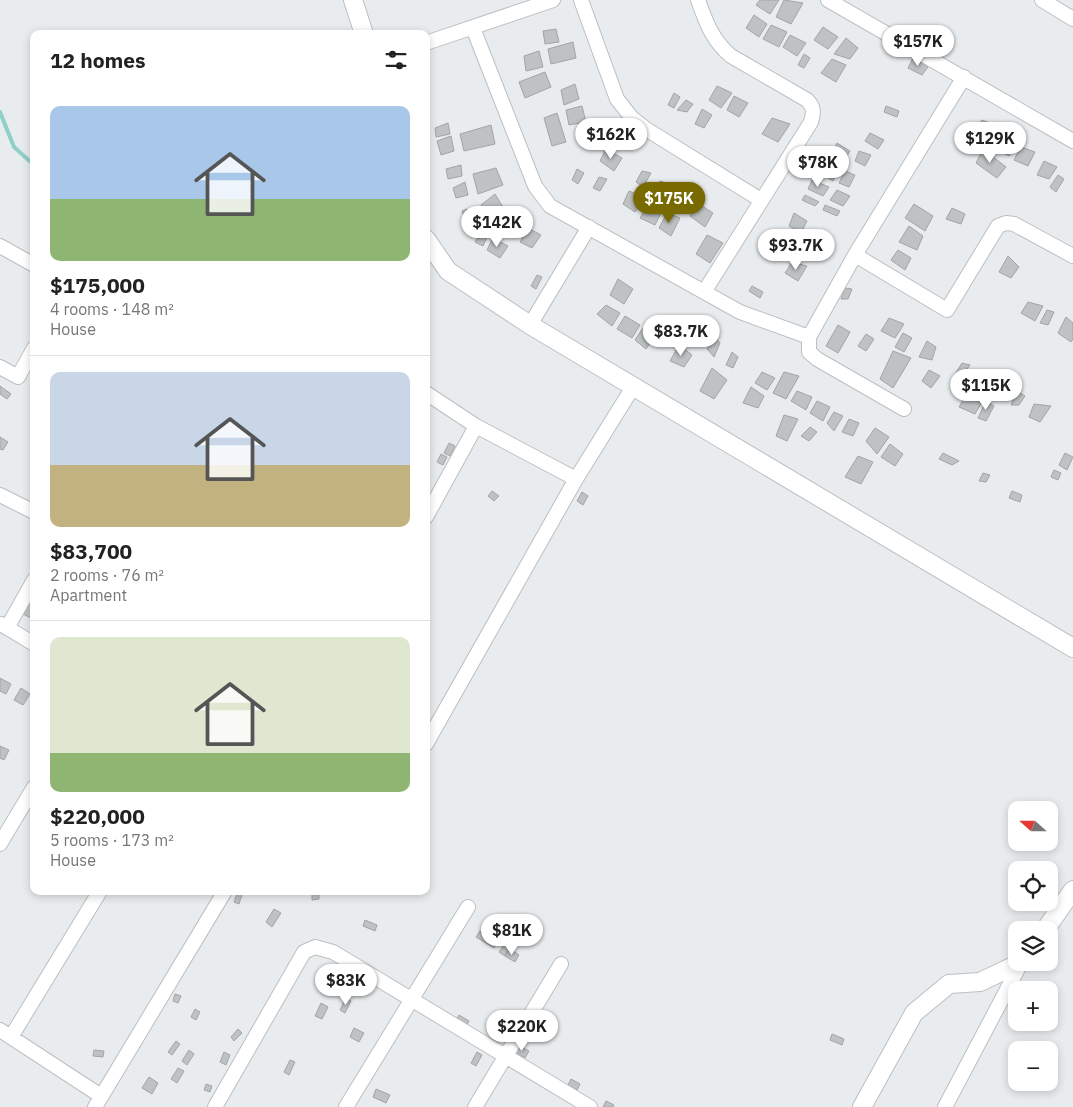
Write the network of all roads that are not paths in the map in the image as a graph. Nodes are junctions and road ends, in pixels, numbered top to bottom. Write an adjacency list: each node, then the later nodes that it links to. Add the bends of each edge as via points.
1 (353, 0): 9 (street)
2 (553, 0): 8 (street)
3 (582, 0): 13 (street, via 617,99 632,118)
4 (698, 0): 13 (street, via 708,30 721,47 813,106 811,122)
5 (828, 0): 11 (street)
6 (1042, 0): 7 (street)
7 (1073, 18)
8 (473, 28): 10 (street); 14 (street, via 540,196 550,206)
9 (363, 30)
10 (430, 42)
11 (964, 76): 12 (street); 17 (street)
12 (1073, 141)
13 (761, 200): 20 (street)
14 (589, 227): 20 (street); 21 (street)
15 (430, 245): 21 (street, via 448,271)
16 (0, 246): 19 (street)
17 (855, 255): 18 (street, via 947,310 998,226 1014,224); 22 (street)
18 (1073, 256)
19 (30, 263)
20 (704, 292): 22 (street, via 740,312)
21 (530, 325): 25 (street)
22 (809, 337): 27 (street, via 810,352 817,359)
23 (30, 355): 24 (street, via 18,377)
24 (0, 366)
25 (633, 386): 29 (street); 36 (street)
26 (430, 396): 28 (street)
27 (904, 409)
28 (476, 426): 29 (street); 32 (street)
29 (576, 479): 37 (street)
30 (0, 495): 31 (street)
31 (30, 510)
32 (430, 510)
33 (30, 586): 34 (street)
34 (4, 626): 35 (street)
35 (30, 642)
36 (1073, 648)
37 (430, 737)
38 (30, 794): 39 (street)
39 (0, 844)
40 (1073, 890): 44 (street)
41 (97, 895): 49 (street)
42 (223, 895): 51 (street)
43 (468, 907): 48 (street)
44 (1051, 921)
45 (562, 964): 50 (street)
46 (1008, 969): 56 (street, via 980,982 948,984 914,1013)
47 (1018, 971): 57 (street)
48 (410, 1000): 50 (street); 52 (street, via 333,952 309,948); 53 (street)
49 (6, 1034): 51 (street)
50 (505, 1056): 54 (street); 55 (street)
51 (98, 1102)
52 (215, 1107)
53 (346, 1107)
54 (474, 1107)
55 (590, 1107)
56 (862, 1107)
57 (946, 1107)

